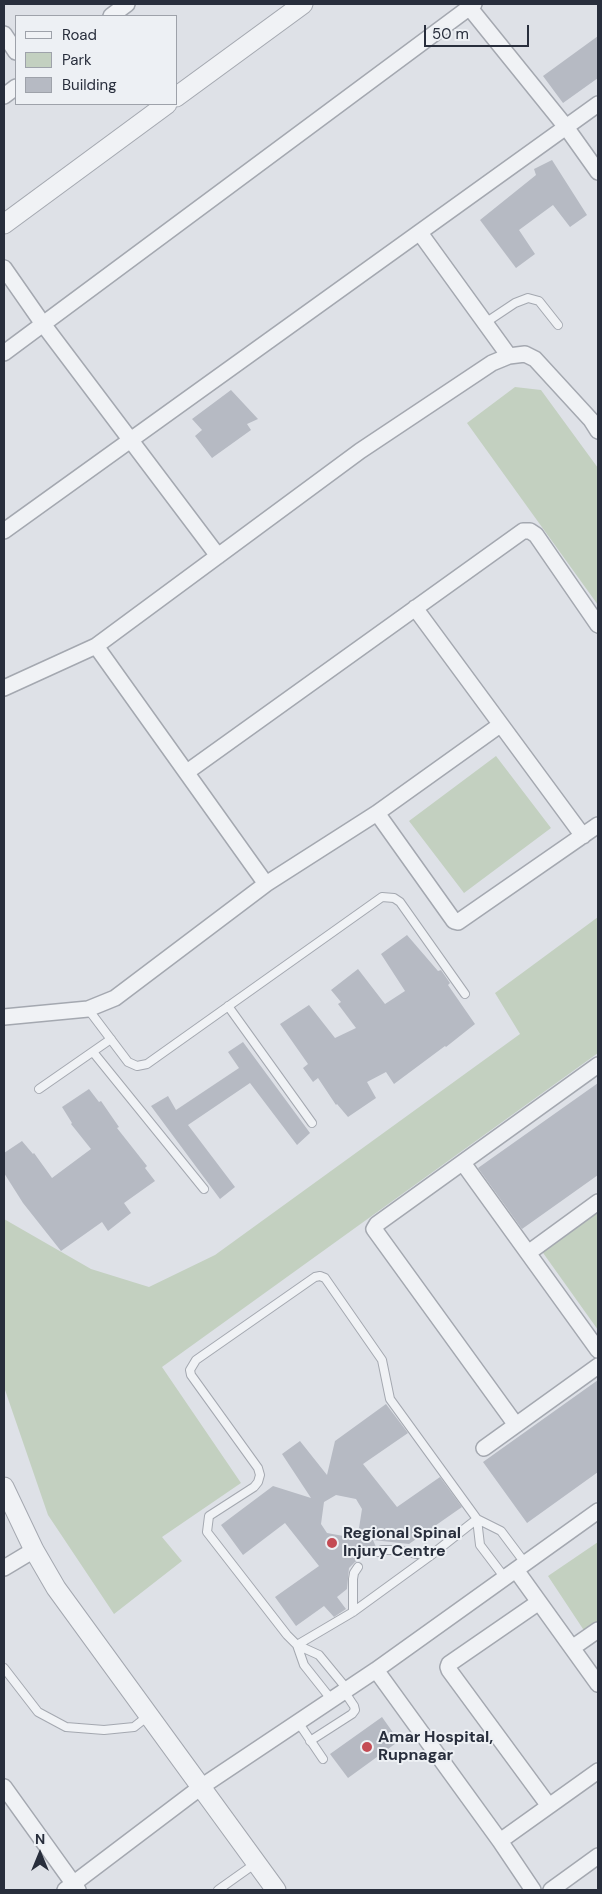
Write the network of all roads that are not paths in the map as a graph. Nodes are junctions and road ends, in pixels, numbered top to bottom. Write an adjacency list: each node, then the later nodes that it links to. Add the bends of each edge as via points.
1 (127, 4): 4 (street)
2 (303, 4): 9 (street)
3 (471, 5): 12 (street); 18 (street)
4 (112, 15)
5 (4, 34): 6 (street)
6 (15, 50)
7 (15, 88): 8 (street)
8 (4, 96)
9 (178, 96)
10 (598, 104): 12 (street)
11 (166, 105): 14 (street)
12 (566, 127): 13 (street); 15 (street)
13 (598, 172)
14 (4, 224)
15 (420, 233): 17 (street); 23 (street)
16 (4, 268): 18 (street)
17 (485, 323): 19 (lane, via 528,298 539,302); 21 (street)
18 (43, 324): 20 (street); 23 (street)
19 (558, 325)
20 (4, 353)
21 (509, 356): 22 (street, via 525,354 535,359); 25 (street, via 492,363 360,451)
22 (598, 431)
23 (131, 440): 24 (street); 25 (street)
24 (4, 531)
25 (218, 556): 28 (street)
26 (415, 608): 27 (street, via 523,531 530,531 536,535); 30 (street); 31 (street)
27 (598, 625)
28 (96, 646): 29 (street); 31 (street)
29 (4, 688)
30 (500, 725): 32 (street); 34 (street)
31 (187, 772): 35 (street)
32 (377, 814): 34 (street, via 458,922); 35 (street)
33 (598, 824): 34 (street)
34 (583, 836)
35 (266, 884): 38 (street, via 115,998)
36 (465, 994): 37 (lane, via 400,902 382,897)
37 (228, 1006): 40 (lane, via 147,1064 132,1065); 44 (lane)
38 (88, 1009): 39 (street); 40 (lane)
39 (4, 1016)
40 (111, 1039): 41 (lane)
41 (93, 1052): 43 (lane); 46 (lane)
42 (598, 1065): 45 (street)
43 (39, 1089)
44 (312, 1123)
45 (462, 1163): 48 (street); 51 (street, via 374,1228)
46 (204, 1189)
47 (598, 1202): 48 (street)
48 (528, 1252): 49 (street)
49 (598, 1350)
50 (598, 1366): 51 (street)
51 (516, 1425): 52 (street)
52 (484, 1448)
53 (4, 1487): 56 (street)
54 (598, 1511): 61 (street)
55 (478, 1519): 58 (lane); 61 (lane, via 501,1531); 61 (lane, via 480,1545); 65 (lane, via 390,1399 382,1360 325,1278 315,1277 212,1349 190,1370 260,1475 254,1487 209,1516 207,1532)
56 (34, 1550): 60 (street); 72 (street, via 56,1588)
57 (378, 1552): 58 (lane, via 395,1550)
58 (430, 1556): 63 (lane)
59 (358, 1567): 63 (lane, via 353,1579)
60 (4, 1568)
61 (515, 1570): 62 (street); 68 (street)
62 (539, 1602): 66 (street); 79 (street, via 448,1667)
63 (352, 1612): 65 (lane)
64 (598, 1630): 66 (street)
65 (297, 1645): 70 (lane, via 320,1655); 71 (lane, via 304,1665)
66 (572, 1648): 69 (street)
67 (4, 1668): 72 (lane, via 38,1712 66,1727 104,1730 134,1727)
68 (376, 1670): 70 (street); 80 (street)
69 (598, 1684)
70 (345, 1690): 71 (street); 74 (lane, via 355,1710)
71 (331, 1700): 73 (street)
72 (149, 1715): 78 (street)
73 (298, 1722): 74 (lane); 78 (street)
74 (310, 1741): 75 (lane)
75 (323, 1759)
76 (598, 1770): 79 (street)
77 (4, 1787): 83 (street)
78 (201, 1787): 82 (street); 83 (street)
79 (549, 1806): 80 (street)
80 (500, 1841): 86 (street)
81 (598, 1856): 87 (street)
82 (256, 1863): 84 (lane); 85 (street)
83 (72, 1888)
84 (218, 1890)
85 (276, 1890)
86 (533, 1890)
87 (550, 1890)

